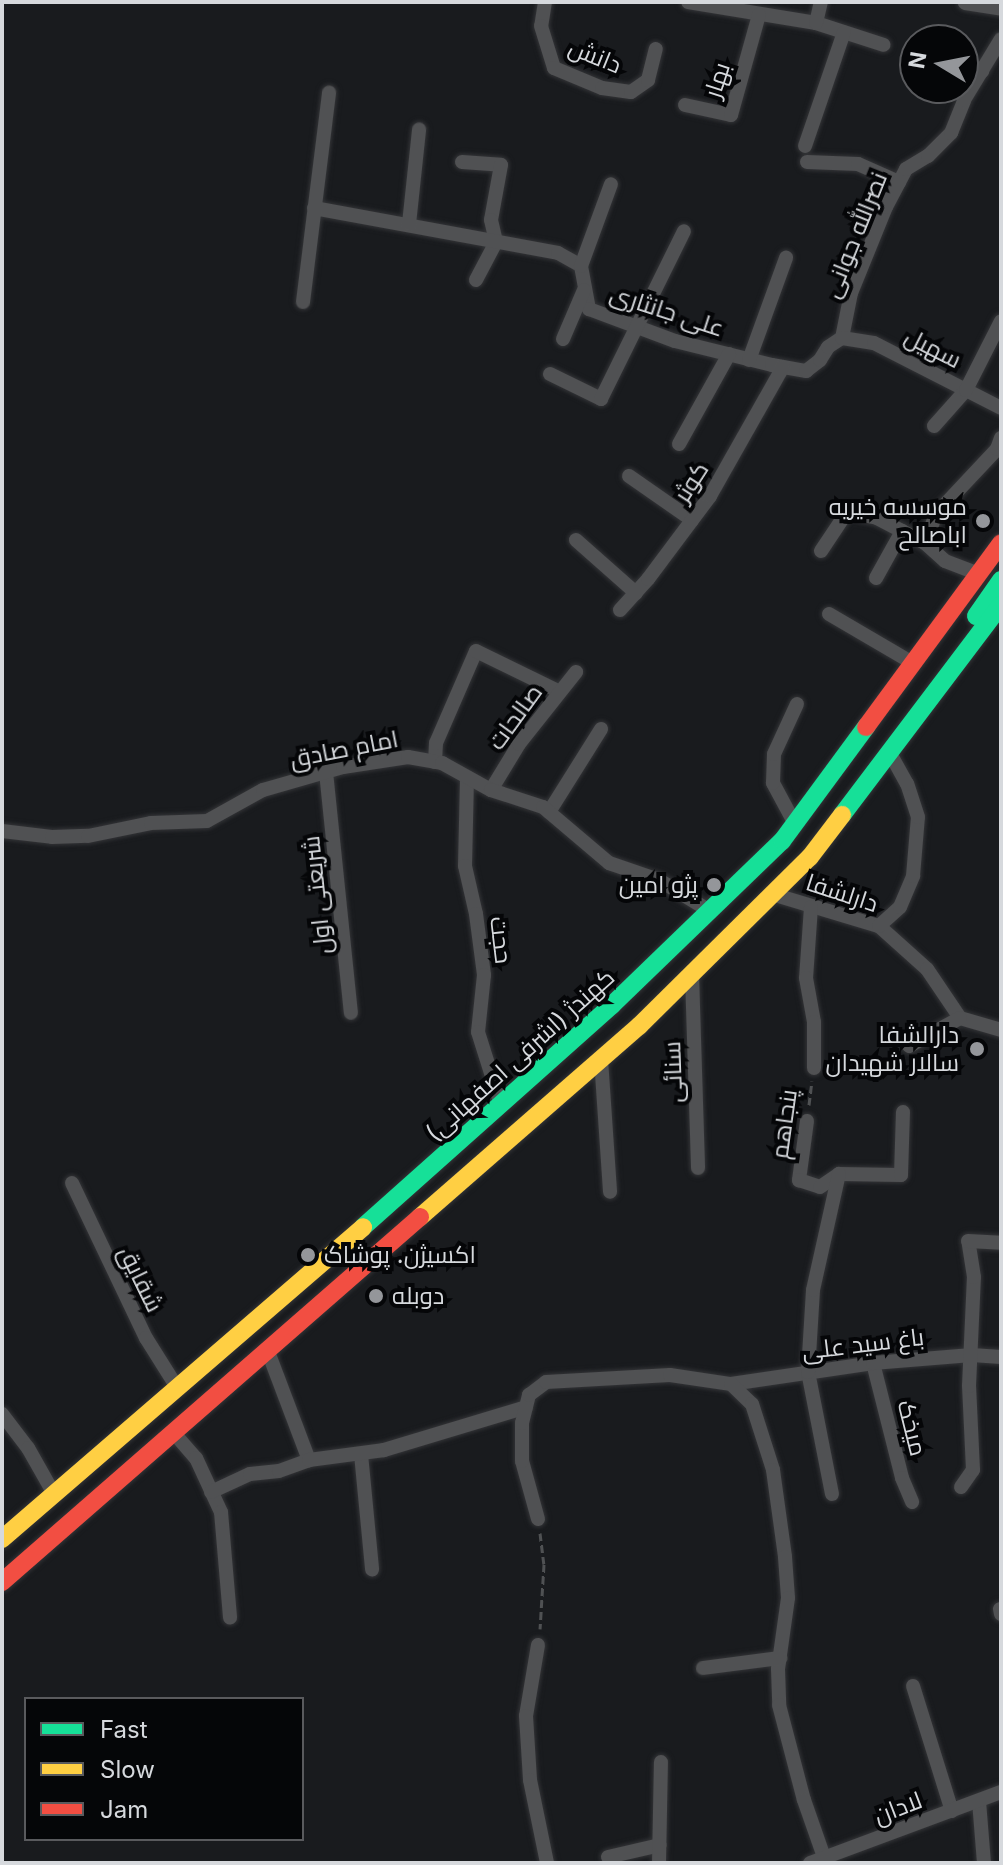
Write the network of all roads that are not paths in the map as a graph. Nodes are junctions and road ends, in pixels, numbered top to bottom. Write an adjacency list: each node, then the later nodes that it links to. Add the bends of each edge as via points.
1 (545, 2): 12 (street, دانش, via 541,26 554,68 602,88 631,92 648,80)
2 (688, 2): 5 (street)
3 (821, 2): 8 (street)
4 (965, 3): 6 (street)
5 (737, 5): 7 (street)
6 (1001, 9)
7 (759, 15): 8 (street); 16 (street, بهار, via 731,115)
8 (816, 23): 9 (street)
9 (844, 32): 11 (street); 18 (street)
10 (1001, 39): 14 (street, نصرالله جوانی)
11 (884, 45)
12 (656, 49)
13 (979, 70): 14 (street)
14 (982, 71): 21 (street, نصرالله جوانی, via 951,133 906,169)
15 (329, 93): 23 (street)
16 (685, 105)
17 (419, 130): 24 (street)
18 (805, 146)
19 (462, 162): 26 (street, via 501,165 491,220)
20 (807, 162): 21 (street, via 858,164)
21 (899, 182): 34 (street, نصرالله جوانی, via 851,293)
22 (611, 184): 28 (street)
23 (314, 208): 24 (street); 31 (street)
24 (409, 224): 26 (street)
25 (684, 231): 33 (street)
26 (496, 242): 28 (street, via 558,253); 29 (street)
27 (786, 258): 37 (street)
28 (581, 266): 30 (street, علی جانثاری)
29 (476, 280)
30 (584, 290): 33 (street, علی جانثاری, via 589,309); 35 (street)
31 (303, 302)
32 (1001, 321): 40 (street)
33 (635, 326): 36 (street, علی جانثاری); 39 (street, via 601,399)
34 (842, 338): 38 (street, علی جانثاری, via 806,371); 40 (street, سهیل, via 874,343)
35 (563, 339)
36 (729, 354): 37 (street, علی جانثاری); 44 (street)
37 (749, 360): 38 (street, علی جانثاری)
38 (783, 367): 46 (street, کوثر)
39 (550, 374)
40 (966, 390): 41 (street, سهیل); 42 (street)
41 (1001, 408)
42 (934, 426)
43 (1001, 438): 49 (street, via 997,449 936,514)
44 (679, 444)
45 (629, 476): 46 (street)
46 (692, 520): 55 (street, کوثر)
47 (902, 531): 49 (street); 51 (street, via 877,518 847,512); 53 (street)
48 (576, 540): 55 (street)
49 (925, 543): 52 (street, via 945,561)
50 (999, 548): 52 (main road, کهندژ (اشرفی اصفهانی))
51 (821, 551)
52 (979, 574): 59 (main road, کهندژ (اشرفی اصفهانی))
53 (876, 578)
54 (1001, 580): 61 (main road, via 939,670)
55 (636, 593): 57 (street, کوثر)
56 (1001, 605): 61 (main road)
57 (620, 610)
58 (829, 614): 59 (street)
59 (913, 663): 71 (main road, کهندژ (اشرفی اصفهانی))
60 (576, 672): 62 (street, صالحات)
61 (940, 686): 65 (main road)
62 (560, 692): 66 (street, via 476,651 436,743); 69 (street, صالحات)
63 (797, 704): 71 (street, via 774,754 773,783)
64 (601, 729): 70 (street)
65 (889, 752): 73 (main road, via 810,857); 76 (street, via 918,817 913,876 900,907)
66 (435, 762): 67 (street, امام صادق, via 408,757); 68 (street, امام صادق)
67 (326, 772): 72 (street, امام صادق, via 263,790 207,821 151,823 88,836); 78 (street, شریعتی اول)
68 (467, 778): 69 (street, امام صادق); 84 (street, حجت, via 465,866 484,975 478,1032)
69 (491, 790): 70 (street, امام صادق)
70 (549, 812): 75 (street, امام صادق, via 609,863 659,880)
71 (795, 824): 75 (main road, کهندژ (اشرفی اصفهانی))
72 (2, 831)
73 (772, 894): 74 (street, دارلشفا); 77 (main road)
74 (811, 907): 76 (street, دارلشفا); 83 (street, پنجاهم, via 806,978 814,1022)
75 (710, 911): 84 (main road, کهندژ (اشرفی اصفهانی))
76 (879, 926): 79 (street, دارلشفا, via 927,969)
77 (692, 975): 82 (main road); 87 (street, سنائی)
78 (351, 1013)
79 (960, 1018): 80 (street); 81 (street)
80 (1001, 1030)
81 (909, 1046)
82 (601, 1059): 90 (street); 93 (main road)
83 (814, 1068)
84 (501, 1105): 92 (main road, کهندژ (اشرفی اصفهانی))
85 (903, 1112): 88 (street, پنجاهم, via 901,1175)
86 (807, 1121): 88 (street, پنجاهم, via 799,1180 820,1187)
87 (698, 1168)
88 (839, 1174): 98 (street, via 813,1290)
89 (72, 1183): 100 (street, شقایق, via 146,1338)
90 (610, 1192)
91 (1001, 1243): 95 (street, via 968,1241 974,1277)
92 (313, 1271): 93 (main road); 100 (main road, کهندژ (اشرفی اصفهانی))
93 (330, 1294): 94 (main road)
94 (267, 1349): 103 (main road); 105 (street)
95 (972, 1355): 96 (street, باغ سید علی); 97 (street, باغ سید علی); 106 (street, via 973,1470)
96 (1001, 1357)
97 (873, 1363): 98 (street, باغ سید علی); 110 (street, میخک)
98 (808, 1372): 99 (street, باغ سید علی); 109 (street)
99 (731, 1384): 101 (street, باغ سید علی, via 670,1375 546,1382 529,1395); 117 (street, via 752,1404 773,1470 788,1598)
100 (178, 1389): 108 (main road, کهندژ (اشرفی اصفهانی))
101 (526, 1407): 104 (street); 111 (street, via 522,1461)
102 (2, 1414): 108 (street)
103 (173, 1432): 107 (street, via 196,1458); 114 (main road)
104 (361, 1454): 105 (street); 113 (street)
105 (309, 1460): 107 (street, via 250,1474)
106 (961, 1487)
107 (211, 1492): 115 (street, via 221,1512)
108 (54, 1494): 112 (main road, کهندژ (اشرفی اصفهانی))
109 (832, 1494)
110 (912, 1502)
111 (538, 1519)
112 (2, 1539)
113 (372, 1569)
114 (2, 1582)
115 (230, 1618)
116 (538, 1645): 127 (street, via 526,1716 530,1780)
117 (780, 1658): 118 (street); 126 (street, via 779,1705)
118 (703, 1668)
119 (913, 1686): 123 (street)
120 (661, 1762): 124 (street)
121 (1001, 1792): 122 (street, لادان)
122 (979, 1801): 123 (street, لادان); 129 (street)
123 (952, 1811): 126 (street, لادان)
124 (660, 1845): 125 (street); 128 (street)
125 (608, 1857)
126 (817, 1861)
127 (547, 1863)
128 (659, 1863)
129 (984, 1863)

